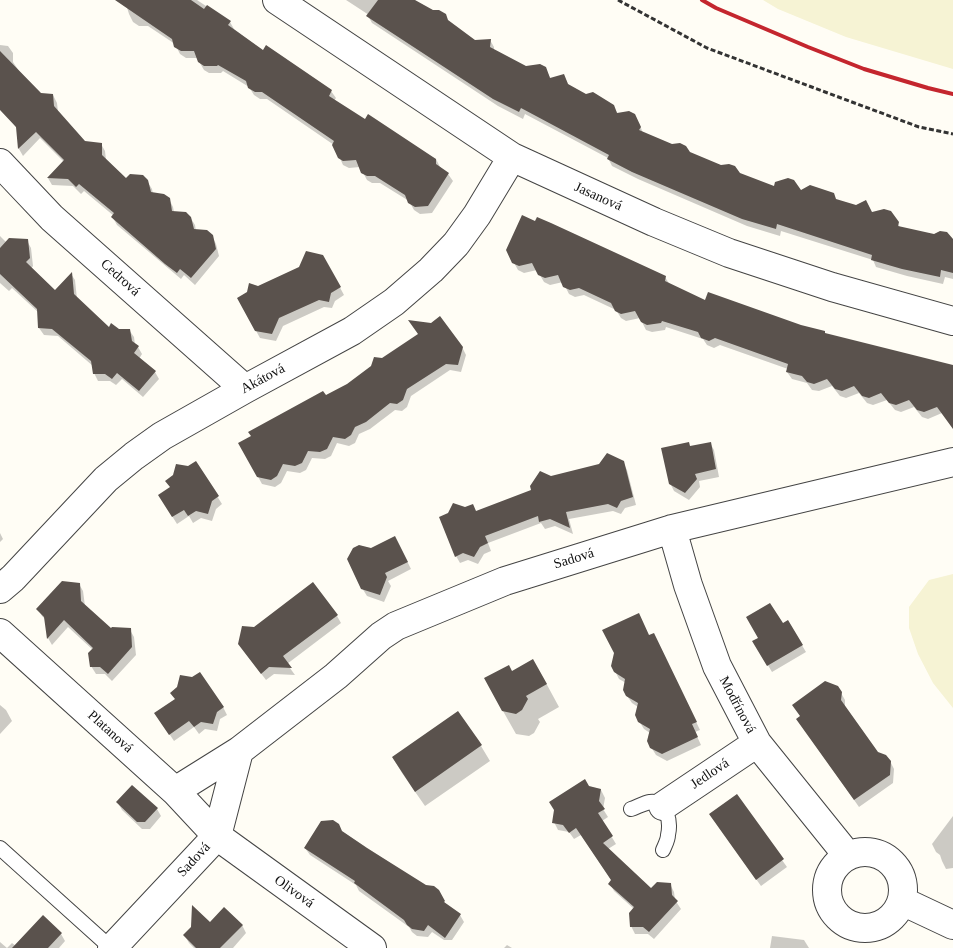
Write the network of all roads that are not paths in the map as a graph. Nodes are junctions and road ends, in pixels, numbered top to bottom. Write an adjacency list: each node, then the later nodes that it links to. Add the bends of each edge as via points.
1 (277, 0): 2 (street, Jasanová)
2 (512, 157): 4 (street, Jasanová, via 729,253 832,287); 5 (street, Akátová, via 477,215 432,270 352,331)
3 (0, 163): 5 (street, Cedrová, via 52,218)
4 (953, 321)
5 (245, 389): 8 (street, Akátová, via 162,436 134,456 106,479)
6 (953, 462): 7 (street, Sadová)
7 (672, 529): 10 (street, Modřínová, via 717,666); 11 (street, Sadová, via 505,581 396,626)
8 (0, 590)
9 (0, 633): 12 (street, Platanová)
10 (757, 742): 13 (street, Jedlová); 18 (street, Modřínová)
11 (239, 752): 12 (street, Sadová); 15 (street, Sadová)
12 (175, 791): 15 (street, Platanová)
13 (662, 806): 14 (lane, via 651,802); 17 (lane, via 669,824)
14 (631, 809)
15 (217, 836): 22 (street, Sadová); 23 (street, Olivová)
16 (0, 848): 22 (lane)
17 (663, 850)
18 (848, 856): 19 (street, via 873,852 895,865 904,888); 21 (street, via 830,875 827,894 834,913)
19 (902, 901): 20 (street); 21 (street, via 889,921)
20 (953, 925)
21 (853, 938)
22 (112, 948)
23 (372, 948)

